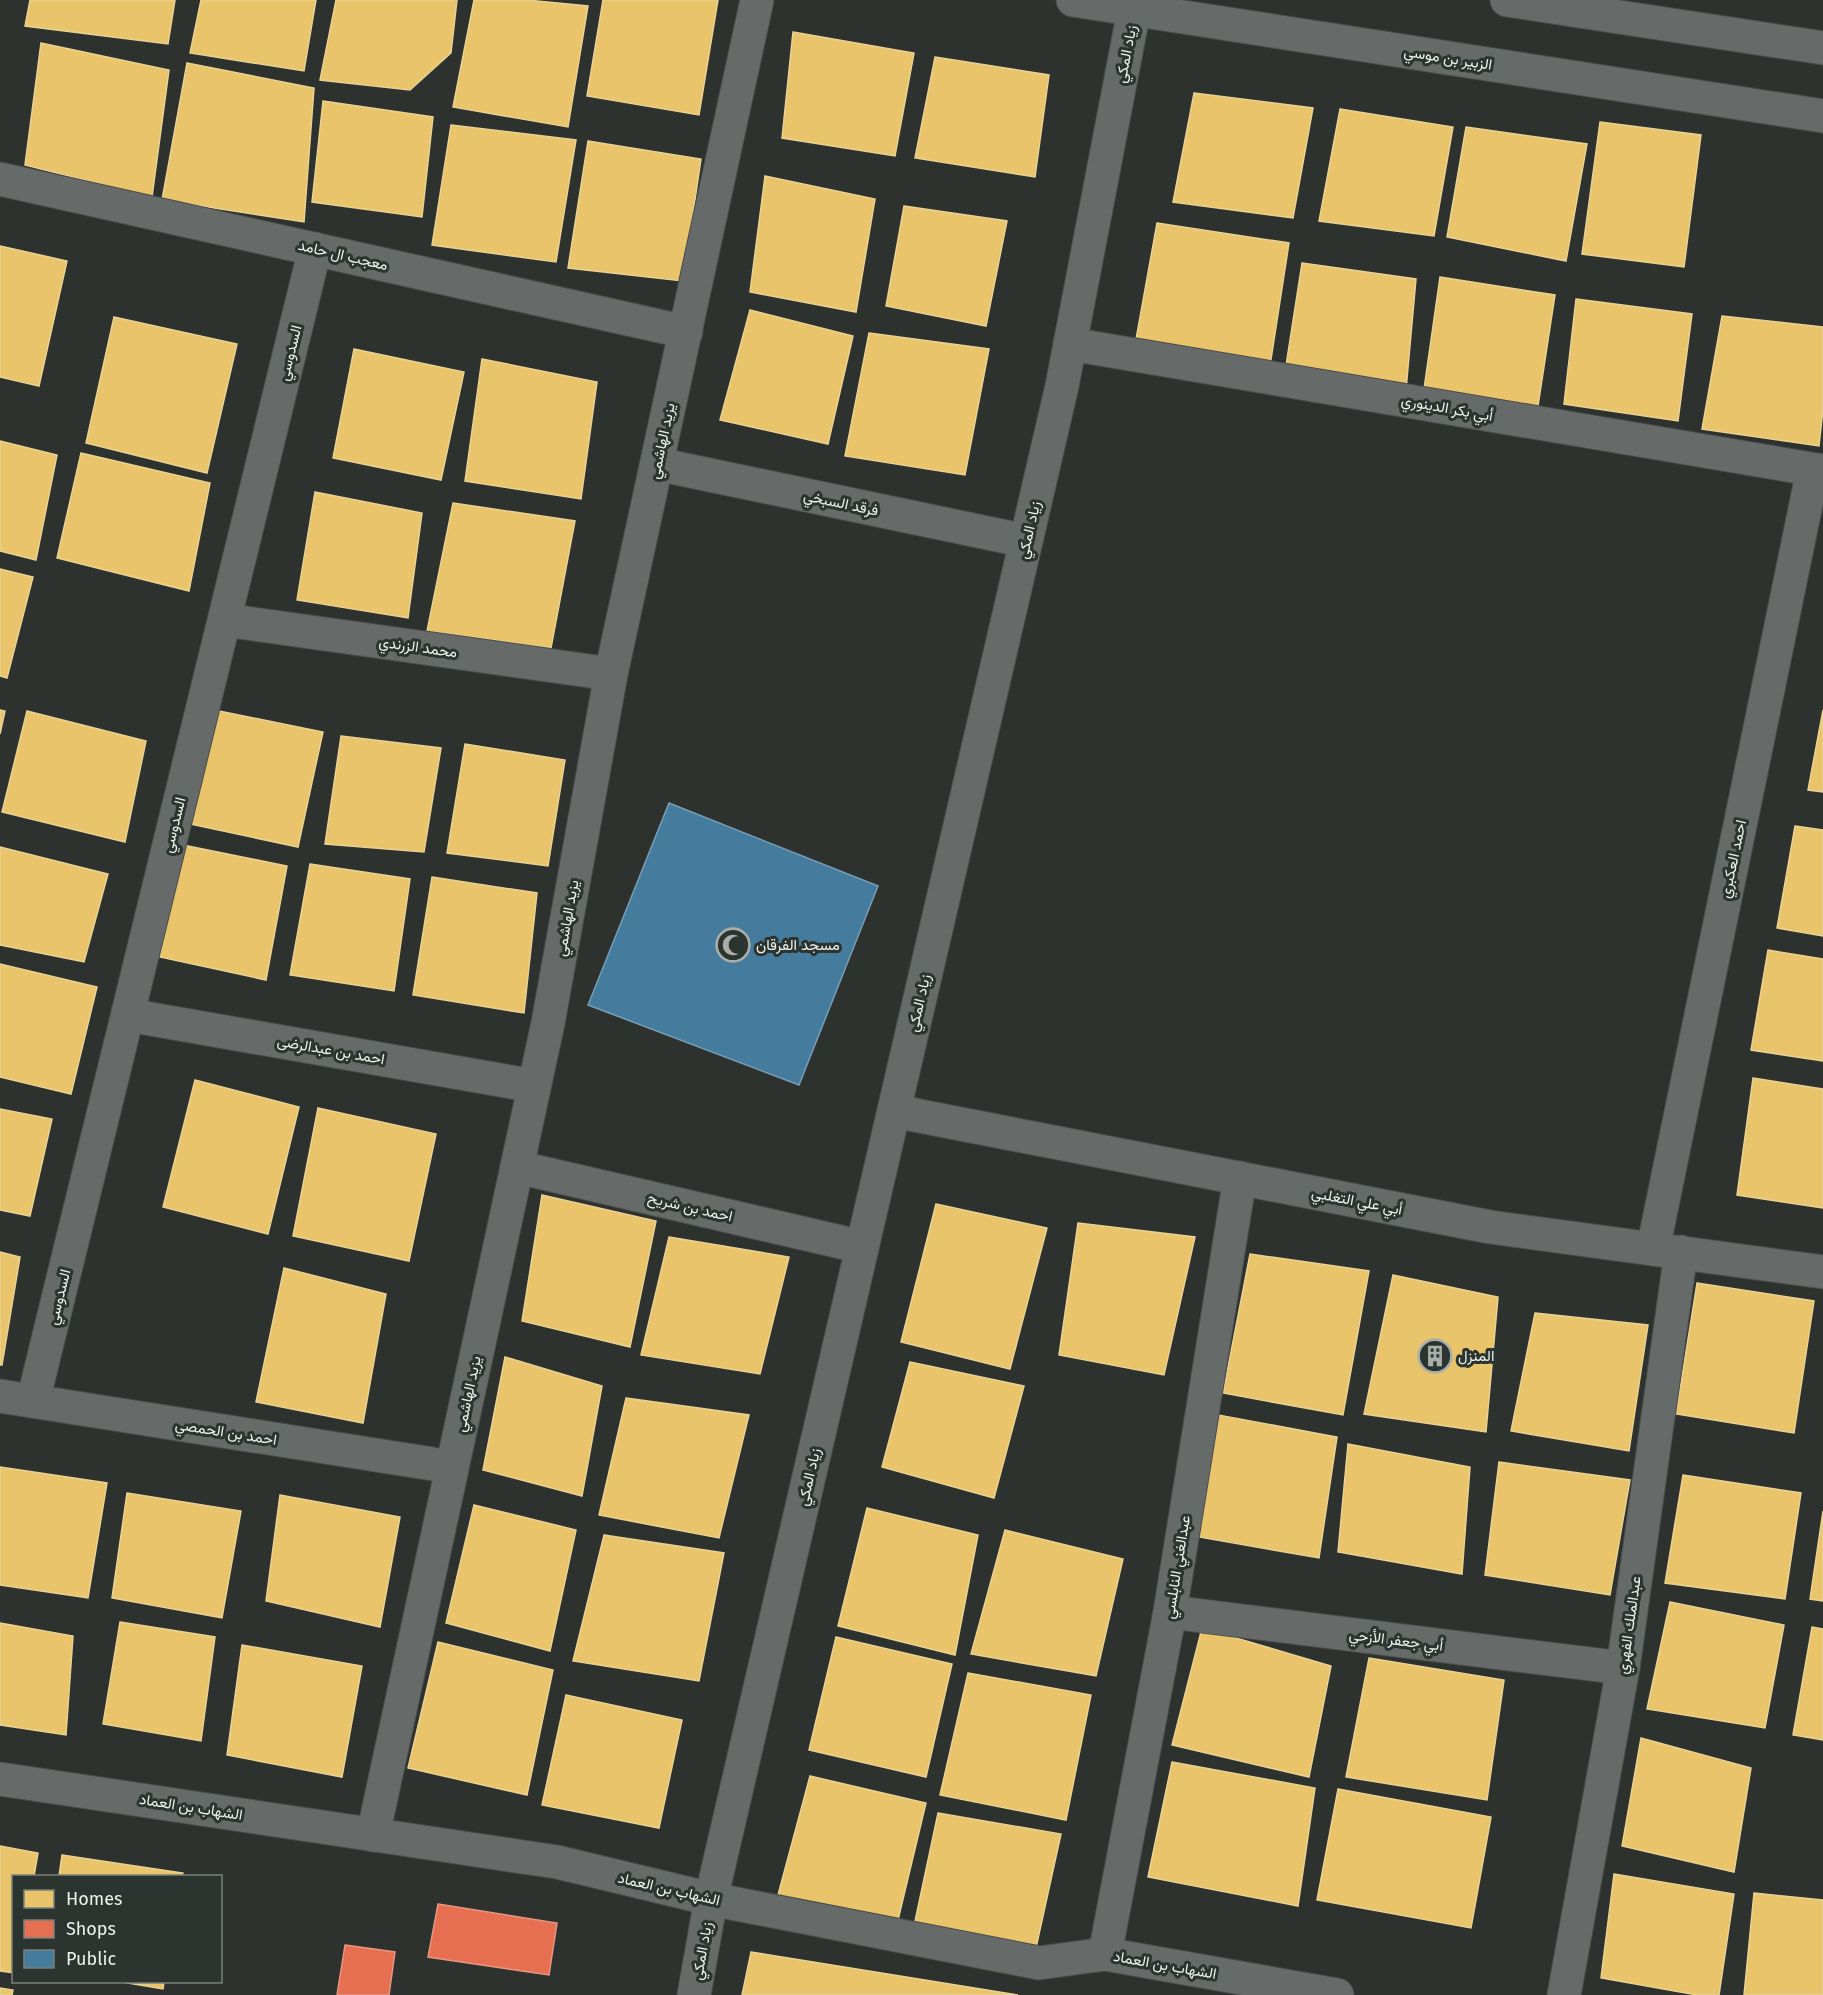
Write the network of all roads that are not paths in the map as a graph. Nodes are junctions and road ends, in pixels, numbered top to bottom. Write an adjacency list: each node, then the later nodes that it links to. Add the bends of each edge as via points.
1 (757, 0): 10 (street, يزيد الهاشمي)
2 (1073, 0): 4 (street, الزبير بن موسي)
3 (1507, 0): 5 (street)
4 (1135, 5): 7 (street, الزبير بن موسي); 11 (street, زياد المكي)
5 (1633, 9): 6 (street)
6 (1823, 48)
7 (1823, 116)
8 (0, 179): 9 (street, معجب ال حامد)
9 (315, 249): 10 (street, معجب ال حامد); 15 (street, السدوسي)
10 (686, 332): 12 (street, يزيد الهاشمي)
11 (1070, 344): 13 (street, أبي بكر الدينوري); 14 (street, زياد المكي)
12 (657, 464): 14 (street, فرقد السبخي); 16 (street, يزيد الهاشمي)
13 (1818, 470): 23 (street, احمد العكبري)
14 (1026, 541): 19 (street, زياد المكي)
15 (225, 620): 16 (street, محمد الزرندي); 17 (street, السدوسي)
16 (611, 674): 18 (street, يزيد الهاشمي)
17 (128, 1015): 18 (street, احمد بن عبدالرضى); 26 (street, السدوسي)
18 (534, 1086): 20 (street, يزيد الهاشمي)
19 (894, 1111): 21 (street, أبي علي التغلبي); 22 (street, زياد المكي)
20 (517, 1167): 22 (street, احمد بن شريح); 27 (street, يزيد الهاشمي)
21 (1240, 1178): 23 (street, أبي علي التغلبي, via 1490,1227); 28 (street, عبدالغني النابلسي)
22 (862, 1247): 32 (street, زياد المكي)
23 (1667, 1251): 24 (street, أبي علي التغلبي); 29 (street, عبدالملك الفهري)
24 (1823, 1272)
25 (0, 1396): 26 (street, احمد بن الحمصي)
26 (33, 1401): 27 (street, احمد بن الحمصي)
27 (452, 1467): 31 (street, يزيد الهاشمي)
28 (1170, 1612): 29 (street, أبي جعفر الأزحي); 33 (street, عبدالغني النابلسي)
29 (1623, 1668): 36 (street, عبدالملك الفهري)
30 (0, 1779): 31 (street, الشهاب بن العماد)
31 (373, 1835): 32 (street, الشهاب بن العماد, via 557,1862)
32 (711, 1899): 33 (street, الشهاب بن العماد, via 1039,1963); 34 (street, زياد المكي)
33 (1105, 1954): 35 (street, الشهاب بن العماد)
34 (694, 1995)
35 (1337, 1995)
36 (1564, 1995)

